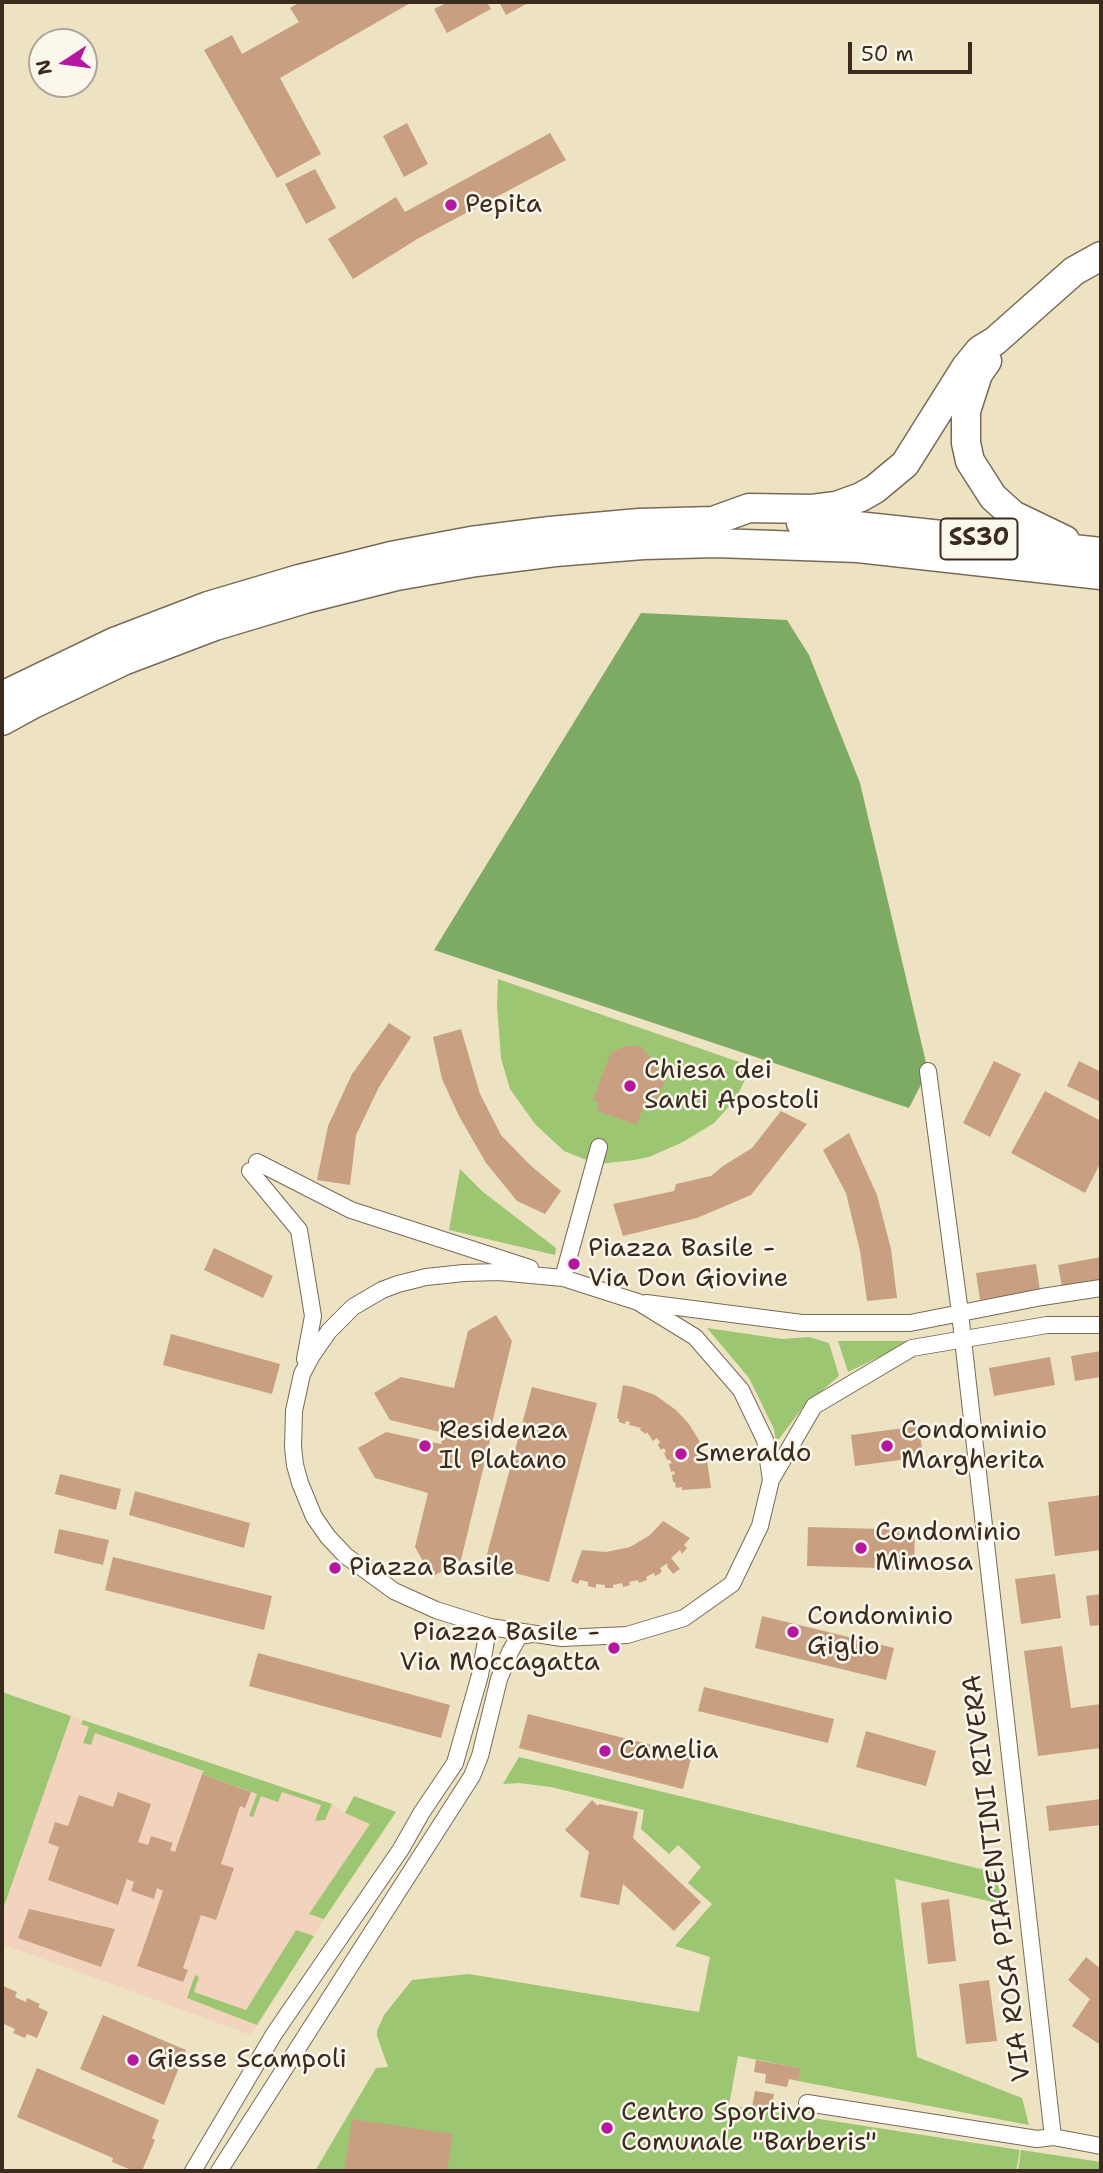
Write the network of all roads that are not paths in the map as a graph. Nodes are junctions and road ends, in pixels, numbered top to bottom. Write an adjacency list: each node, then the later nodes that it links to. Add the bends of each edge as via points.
1 (1101, 256): 2 (highway, via 1074,271)
2 (995, 341): 3 (highway, via 965,367 905,464 876,489 836,506); 6 (highway, via 966,411 970,461 993,497 1013,515)
3 (808, 526): 4 (highway, SS30); 5 (highway, SS30)
4 (715, 532): 8 (highway, via 639,523 471,541 391,556 208,606 114,642); 9 (highway, via 476,562 318,596 215,626 123,661)
5 (857, 537): 6 (highway, SS30); 7 (highway, SS30)
6 (1092, 551)
7 (1101, 575)
8 (2, 696)
9 (2, 721)
10 (928, 1071): 15 (street, VIA ROSA PIACENTINI RIVERA)
11 (599, 1147): 12 (street)
12 (563, 1278): 14 (street); 18 (street, via 464,1273 426,1277 382,1290 339,1319); 18 (street, via 351,1210 253,1166 299,1230 313,1316)
13 (1101, 1288): 15 (street)
14 (638, 1301): 15 (street, via 802,1323 910,1323); 19 (street, via 695,1337 741,1390 765,1440)
15 (960, 1313): 17 (street, VIA ROSA PIACENTINI RIVERA)
16 (1101, 1325): 17 (street, via 1047,1325)
17 (962, 1340): 19 (street, via 912,1349 814,1406); 23 (street, VIA ROSA PIACENTINI RIVERA)
18 (302, 1374): 20 (street, via 293,1447 300,1483 321,1528 346,1556 394,1591)
19 (771, 1480): 21 (street, via 760,1526 732,1584 684,1618 627,1634 562,1638)
20 (472, 1621): 21 (street); 25 (street, via 487,1635 455,1763 274,2034)
21 (537, 1634): 26 (street, via 519,1636 510,1652 472,1776)
22 (807, 2103): 23 (street, via 1037,2139)
23 (1053, 2137): 24 (street)
24 (1101, 2146)
25 (193, 2171)
26 (219, 2171)

